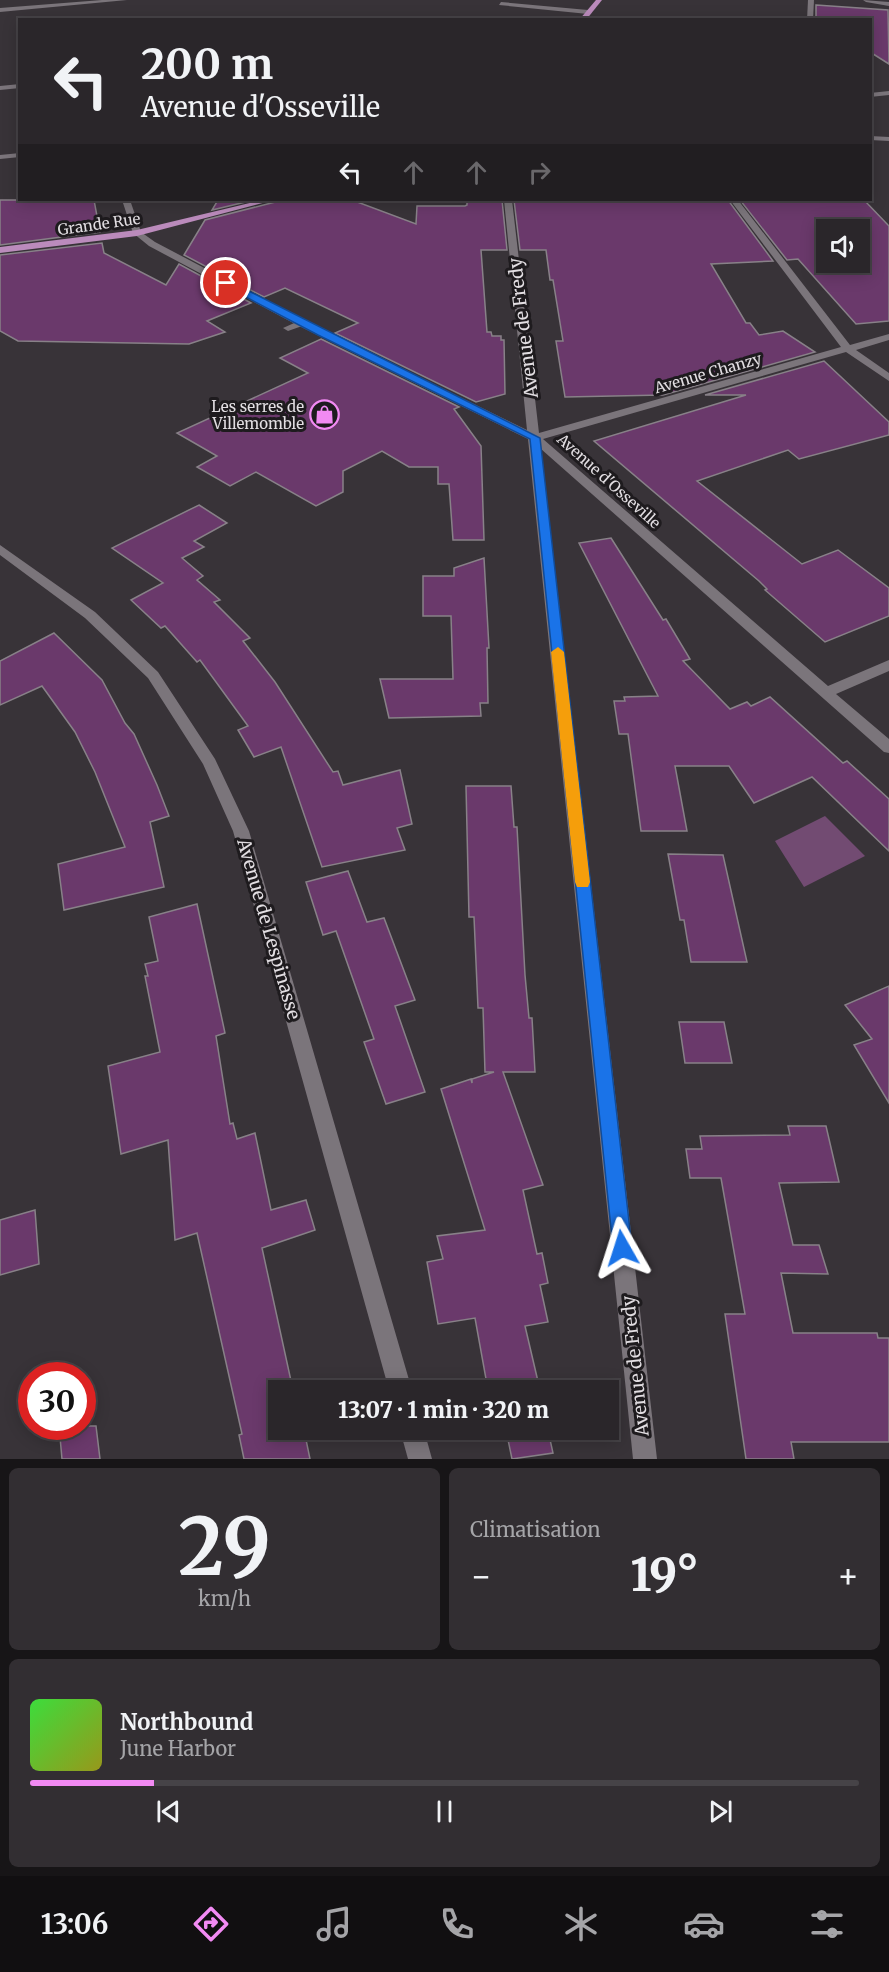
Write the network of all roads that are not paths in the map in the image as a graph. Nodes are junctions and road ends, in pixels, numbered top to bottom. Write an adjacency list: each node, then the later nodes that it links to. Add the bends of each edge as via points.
1 (124, 0): 5 (street)
2 (599, 0): 9 (main road)
3 (811, 0): 12 (street)
4 (866, 0): 7 (street)
5 (68, 4): 8 (street); 10 (street)
6 (501, 4): 9 (street)
7 (889, 4)
8 (0, 10)
9 (588, 12): 11 (main road)
10 (71, 14)
11 (584, 18)
12 (810, 18)
13 (18, 86): 14 (street)
14 (0, 88)
15 (889, 93): 16 (street)
16 (872, 95)
17 (872, 138): 18 (street)
18 (889, 139)
19 (18, 155): 20 (street)
20 (0, 157)
21 (126, 201): 25 (street)
22 (266, 201): 25 (main road, Grande Rue)
23 (508, 201): 32 (street, Avenue de Fredy)
24 (735, 201): 30 (street)
25 (137, 233): 26 (main road, Grande Rue); 27 (street, Avenue d'Osseville)
26 (0, 250)
27 (301, 323): 28 (street); 32 (street, Avenue d'Osseville)
28 (288, 328)
29 (889, 337): 30 (street, Avenue Chanzy)
30 (848, 349): 31 (street); 32 (street, Avenue Chanzy)
31 (889, 378)
32 (535, 438): 35 (street, Avenue d'Osseville); 40 (street, Avenue de Fredy)
33 (0, 549): 37 (street, Avenue de Lespinasse, via 90,615 153,675 210,763 241,831)
34 (889, 665): 35 (street)
35 (825, 693): 36 (street, Avenue d'Osseville)
36 (889, 748)
37 (398, 1380)
38 (415, 1440): 39 (street)
39 (420, 1459)
40 (645, 1459)

